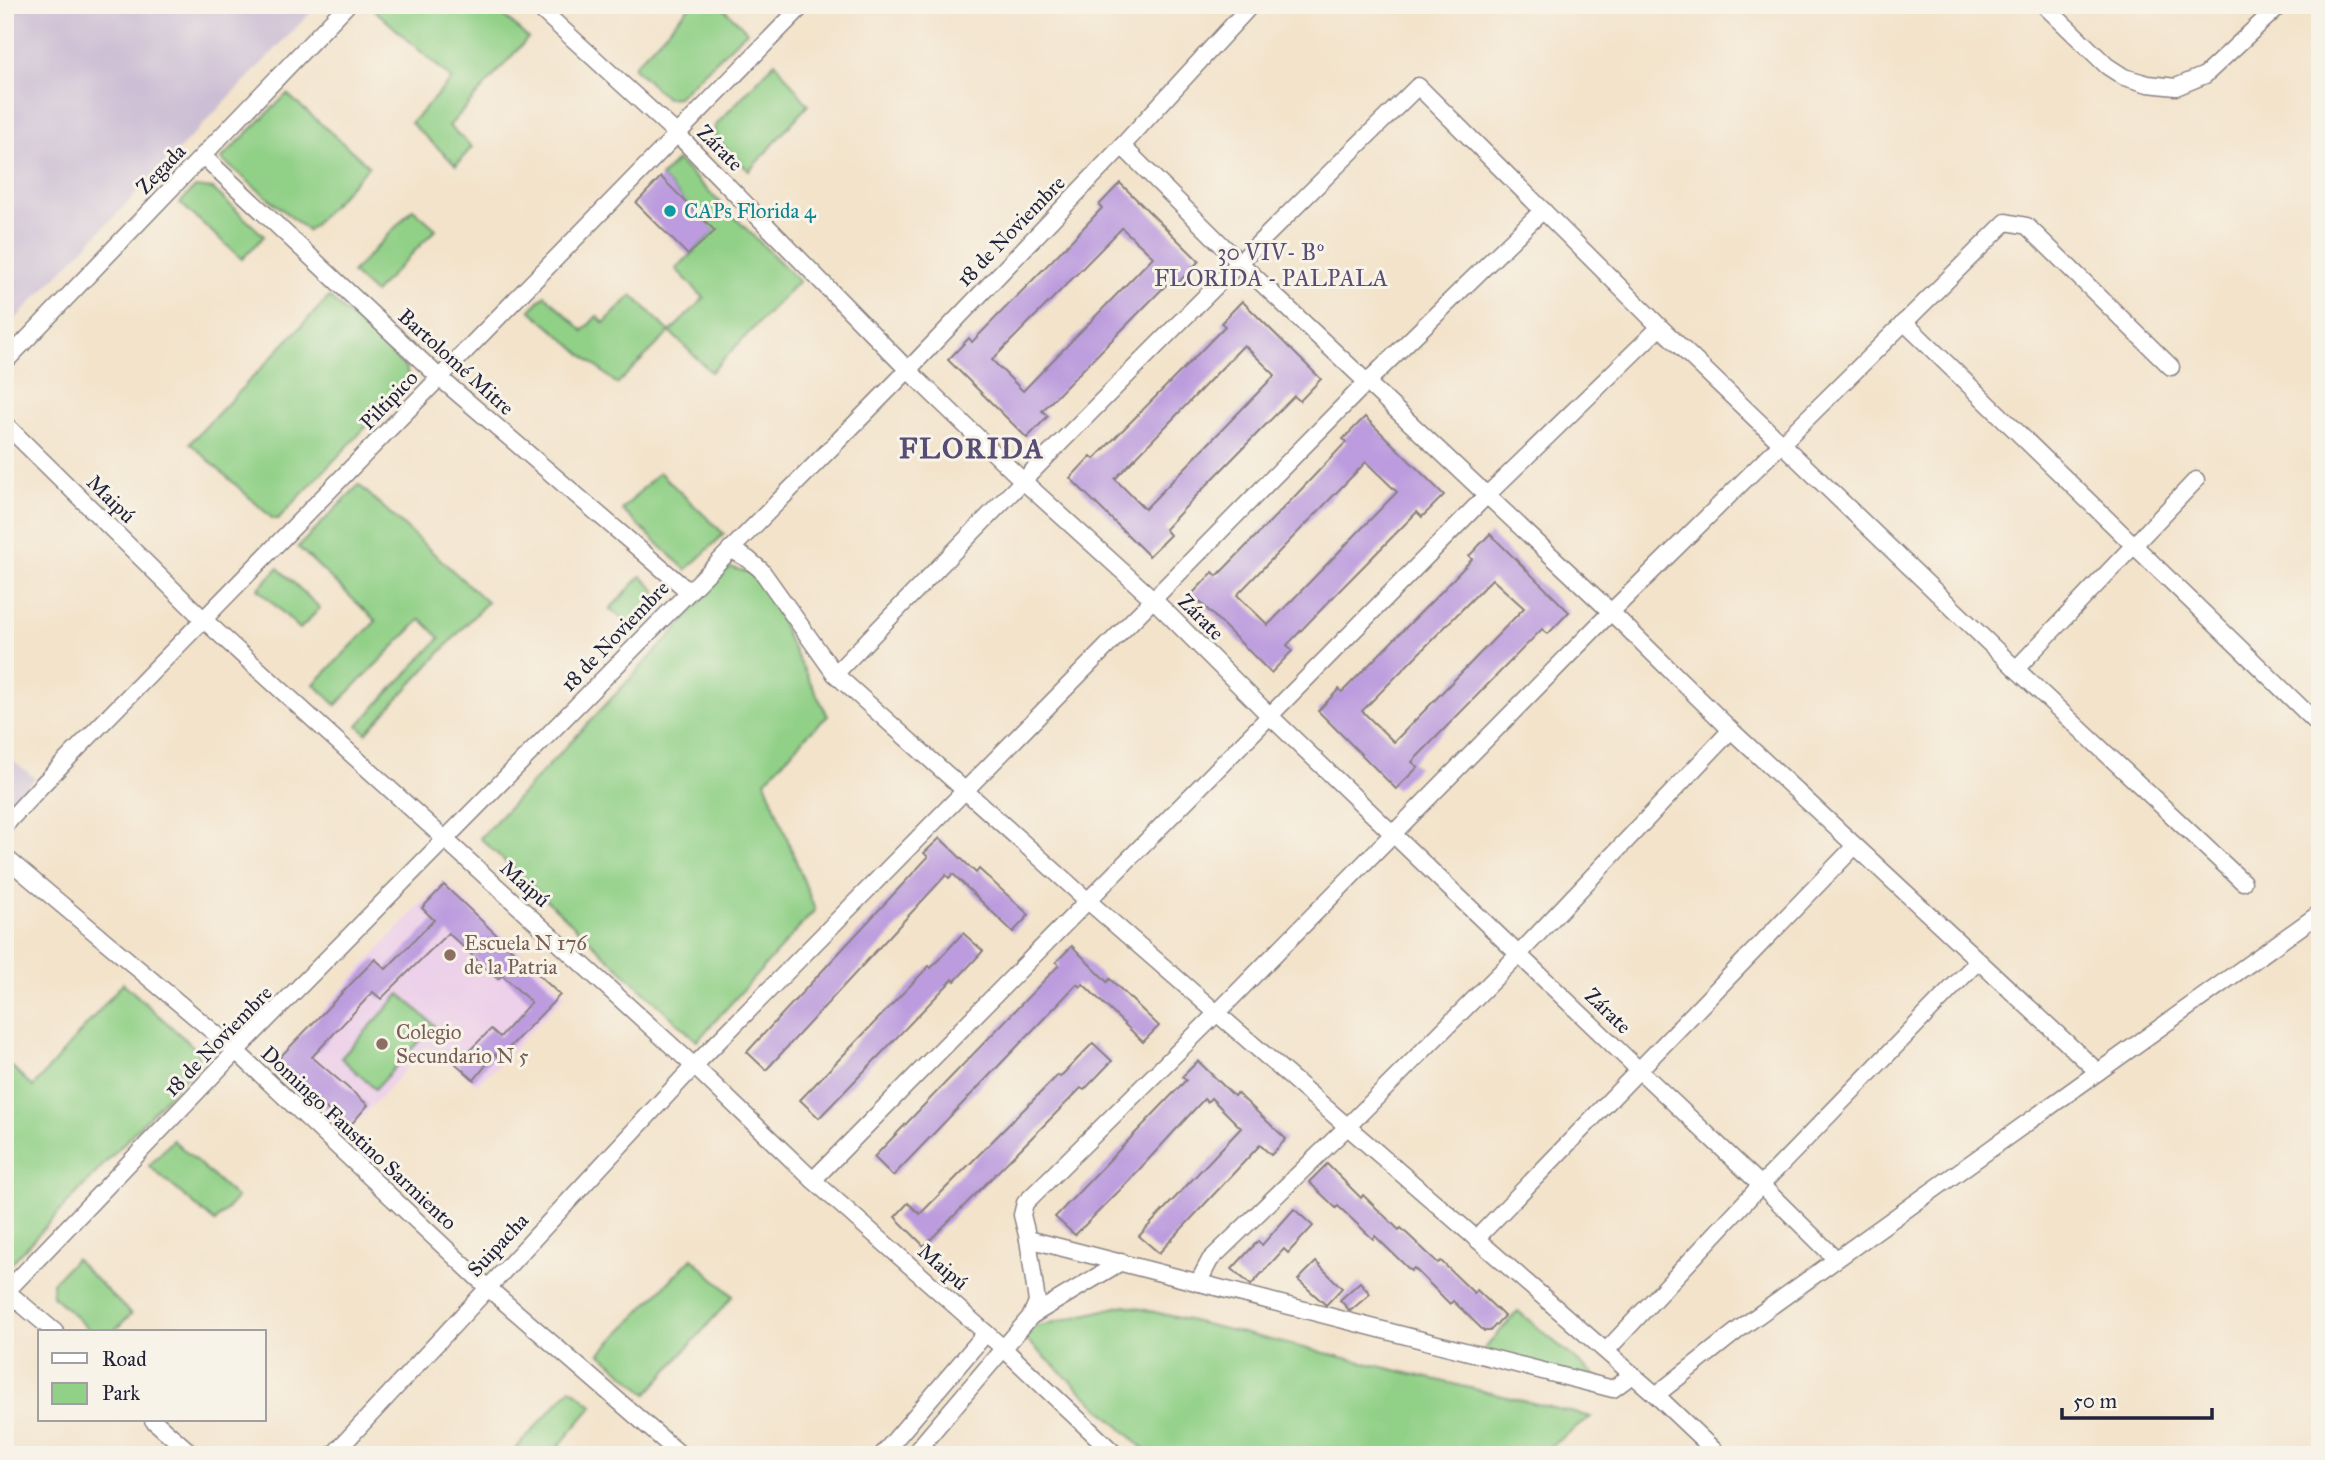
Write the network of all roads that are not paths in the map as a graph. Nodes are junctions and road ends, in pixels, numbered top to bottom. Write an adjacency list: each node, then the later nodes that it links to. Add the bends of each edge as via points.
1 (347, 5): 9 (street, Zegada)
2 (536, 5): 7 (street, Zárate)
3 (803, 5): 7 (street, Piltipico)
4 (1251, 5): 8 (street, 18 de Noviembre)
5 (2044, 5): 6 (street, via 2106,66 2124,77 2176,87 2205,75)
6 (2280, 5)
7 (678, 135): 16 (street, Zárate); 17 (street, Piltipico)
8 (1122, 146): 11 (street); 16 (street, 18 de Noviembre)
9 (203, 156): 14 (street, Zegada); 17 (street, Bartolomé Mitre)
10 (1544, 210): 11 (street, via 1418,86); 13 (street); 18 (street, Suipacha)
11 (1239, 262): 18 (street); 21 (street)
12 (1904, 322): 15 (street, via 2006,222 2027,226); 20 (street); 24 (street)
13 (1660, 327): 20 (street); 23 (street)
14 (5, 362)
15 (2171, 367)
16 (908, 370): 21 (street, Zárate); 25 (street, 18 de Noviembre)
17 (440, 378): 26 (street, Bartolomé Mitre); 29 (street, Piltipico)
18 (1366, 383): 23 (street); 27 (street, Suipacha)
19 (5, 424): 29 (street, Maipú)
20 (1782, 442): 28 (street); 30 (street)
21 (1022, 480): 27 (street, Zárate); 31 (street)
22 (2196, 480): 24 (street)
23 (1486, 496): 28 (street); 32 (street)
24 (2134, 545): 30 (street); 33 (street)
25 (730, 549): 26 (street, 18 de Noviembre); 31 (street, via 761,570)
26 (688, 591): 38 (street, 18 de Noviembre)
27 (1154, 600): 32 (street, Zárate); 35 (street, Suipacha)
28 (1611, 612): 34 (street); 37 (street)
29 (203, 619): 36 (street, Piltipico); 38 (street, Maipú)
30 (2016, 669): 41 (street)
31 (835, 674): 35 (street)
32 (1270, 716): 37 (street, Zárate); 42 (street)
33 (2320, 726)
34 (1731, 730): 39 (street); 44 (street)
35 (964, 790): 42 (street); 48 (street, Suipacha)
36 (5, 825)
37 (1394, 833): 44 (street, Zárate); 46 (street)
38 (445, 839): 47 (street, 18 de Noviembre); 48 (street, Maipú)
39 (1855, 846): 45 (street); 49 (street)
40 (5, 857): 47 (street, Domingo Faustino Sarmiento)
41 (2243, 882)
42 (1088, 901): 46 (street); 52 (street)
43 (2320, 913): 50 (street)
44 (1518, 955): 49 (street, Zárate); 51 (street)
45 (1978, 961): 50 (street); 53 (street)
46 (1217, 1013): 51 (street); 54 (street, via 1025,1203 1022,1215)
47 (236, 1051): 59 (street, Domingo Faustino Sarmiento); 60 (street, 18 de Noviembre)
48 (694, 1066): 52 (street, Maipú); 59 (street, Suipacha)
49 (1639, 1070): 53 (street, Zárate); 55 (street)
50 (2098, 1072): 56 (street)
51 (1346, 1128): 55 (street); 58 (street, via 1210,1260)
52 (813, 1180): 63 (street, Maipú)
53 (1761, 1185): 56 (street, Zárate); 65 (street)
54 (1028, 1239): 57 (street); 61 (street, via 1037,1302)
55 (1476, 1239): 65 (street)
56 (1836, 1259): 67 (street)
57 (1121, 1262): 58 (street); 61 (street)
58 (1198, 1283): 66 (street, via 1613,1389)
59 (487, 1287): 70 (street, Suipacha); 71 (street, Domingo Faustino Sarmiento)
60 (6, 1291): 62 (street)
61 (1031, 1316): 64 (street)
62 (53, 1330)
63 (986, 1333): 64 (street, Maipú); 72 (street)
64 (1003, 1348): 73 (street); 74 (street, Maipú)
65 (1606, 1351): 66 (street)
66 (1633, 1375): 67 (street)
67 (1656, 1395): 75 (street)
68 (155, 1422): 69 (street)
69 (193, 1455)
70 (333, 1455)
71 (681, 1455)
72 (882, 1455)
73 (913, 1455)
74 (1115, 1455)
75 (1719, 1455)

